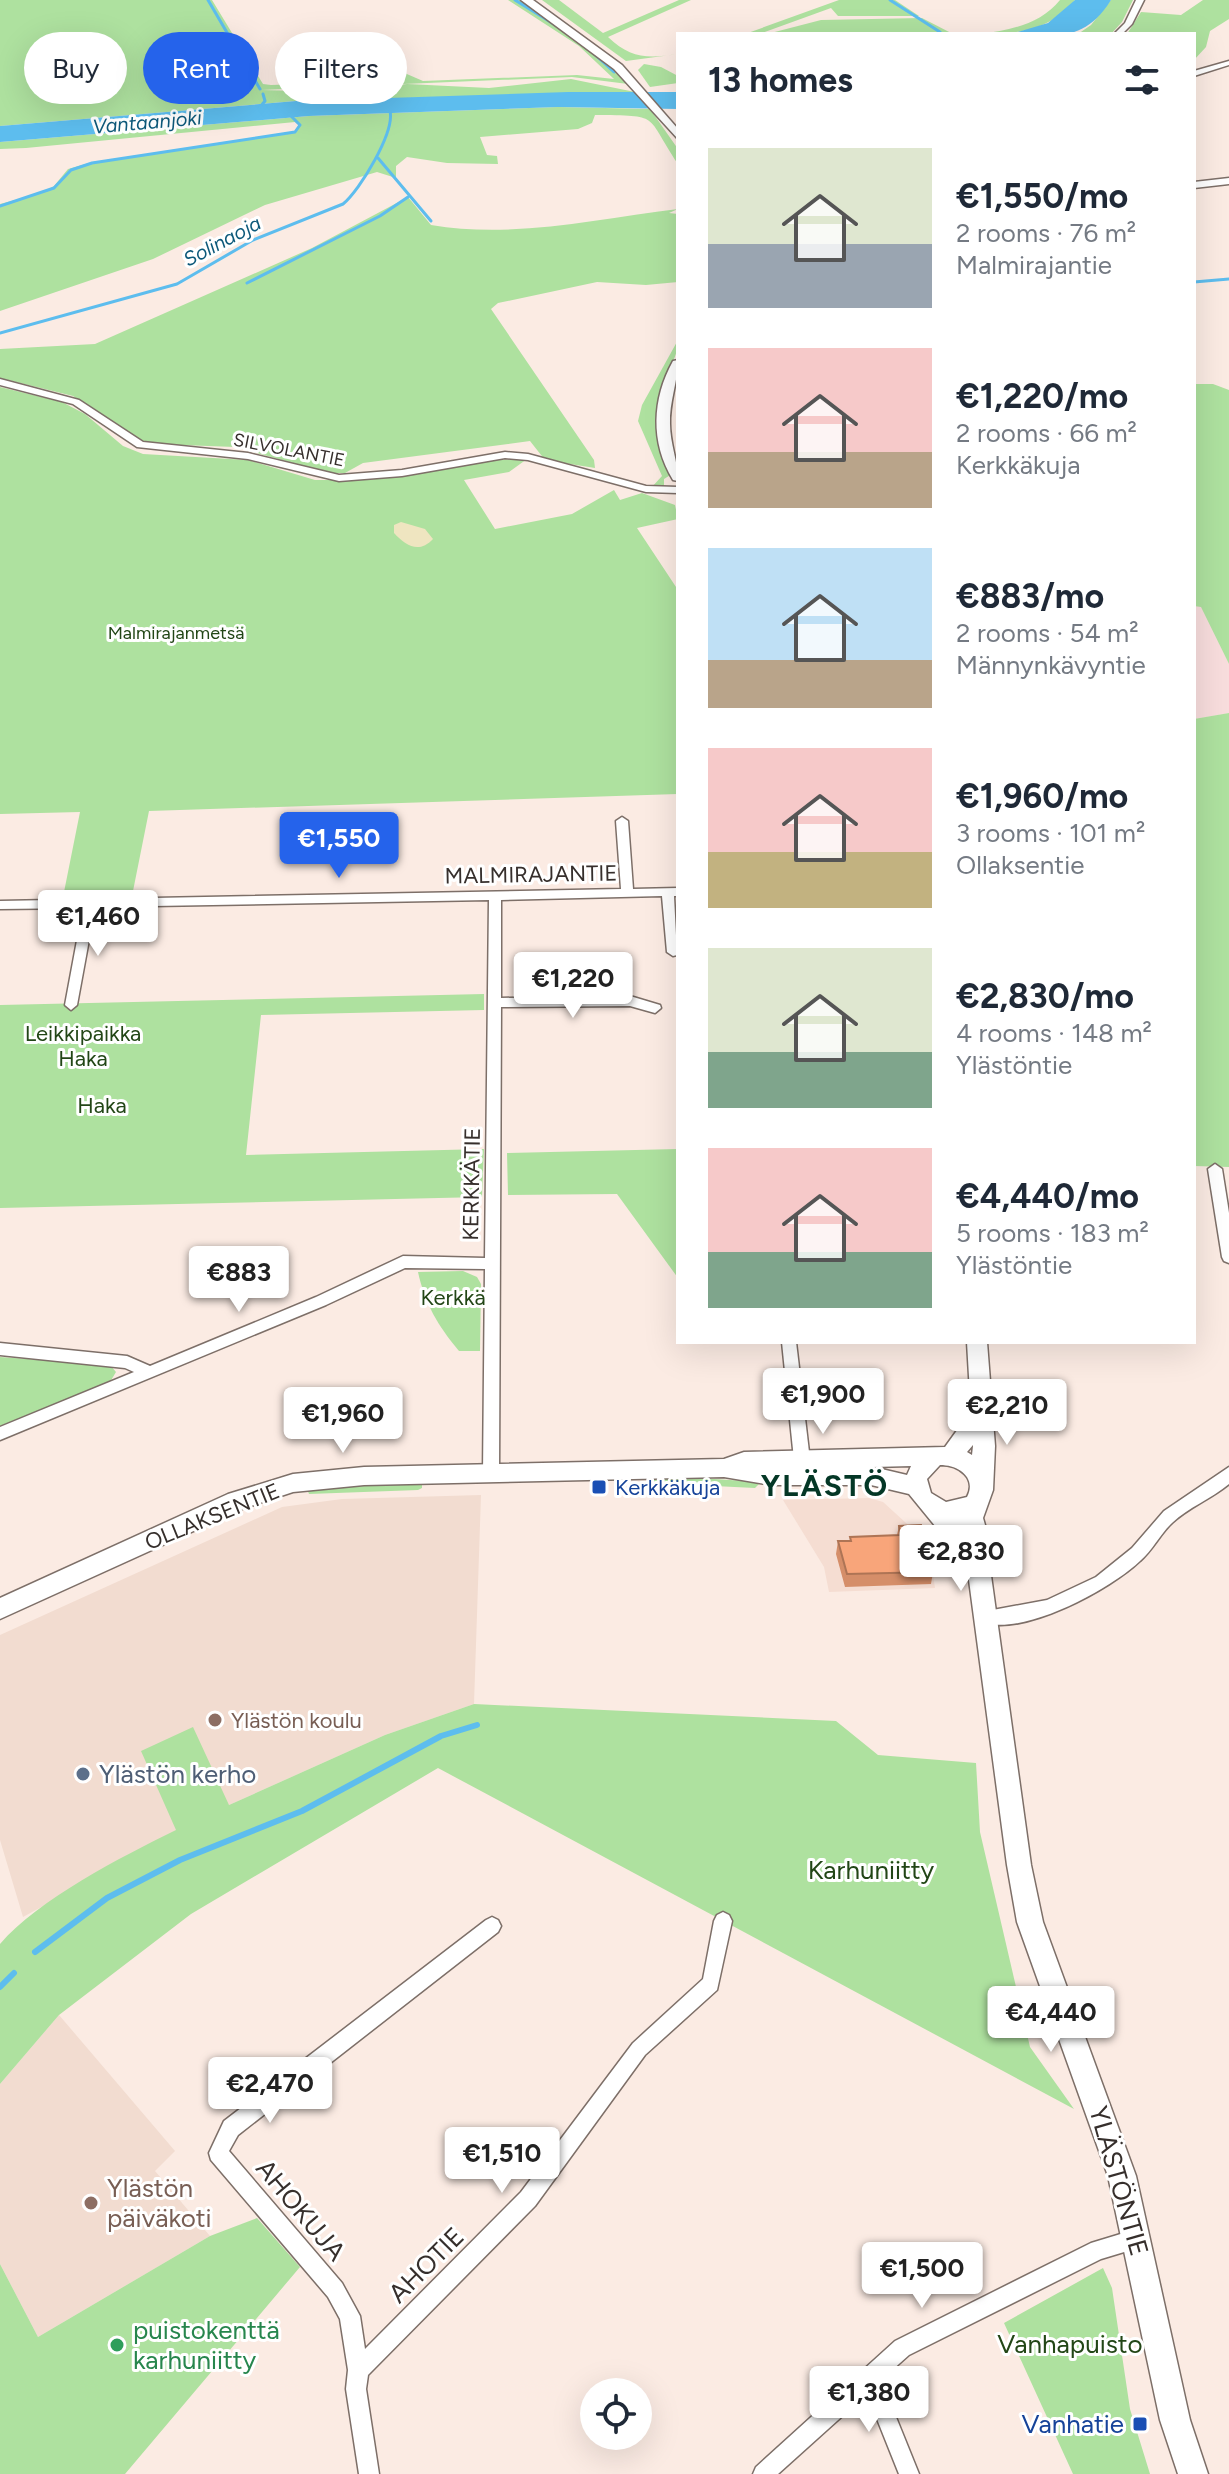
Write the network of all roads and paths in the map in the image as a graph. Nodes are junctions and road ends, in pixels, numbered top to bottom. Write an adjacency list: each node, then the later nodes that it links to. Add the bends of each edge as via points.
1 (526, 0): 6 (main road, via 636,84)
2 (1140, 0): 3 (street)
3 (1120, 32)
4 (1229, 63): 5 (street)
5 (1196, 73)
6 (676, 133)
7 (1229, 181): 8 (street)
8 (1196, 185)
9 (676, 369): 11 (main road, via 663,402)
10 (0, 382): 14 (street, SILVOLANTIE, via 76,402 140,445 248,456 331,477 402,473 505,455 646,489)
11 (666, 443): 12 (main road); 13 (main road)
12 (676, 458)
13 (676, 474)
14 (676, 490)
15 (622, 821): 17 (street)
16 (673, 892): 17 (street, MALMIRAJANTIE); 21 (street)
17 (627, 893): 18 (street, MALMIRAJANTIE)
18 (495, 895): 19 (street, MALMIRAJANTIE); 22 (street, KERKKÄTIE)
19 (90, 903): 20 (street, MALMIRAJANTIE); 23 (street)
20 (0, 905)
21 (673, 952)
22 (494, 1003): 24 (street, via 630,1001); 27 (street, KERKKÄTIE)
23 (71, 1005)
24 (655, 1008)
25 (1215, 1169): 26 (street)
26 (1229, 1257)
27 (492, 1264): 31 (street, via 403,1262); 36 (street, KERKKÄTIE)
28 (789, 1344): 35 (street)
29 (977, 1344): 32 (main road, YLÄSTÖNTIE)
30 (0, 1349): 31 (street, via 127,1362)
31 (149, 1372): 33 (street)
32 (979, 1417): 34 (main road, via 965,1440); 38 (main road, YLÄSTÖNTIE, via 984,1446)
33 (0, 1434)
34 (942, 1457): 35 (main road, OLLAKSENTIE); 38 (main road, via 967,1462); 39 (main road, via 920,1467)
35 (803, 1468): 36 (main road, OLLAKSENTIE, via 745,1475 724,1468); 39 (main road, OLLAKSENTIE, via 881,1477)
36 (491, 1474): 43 (main road, OLLAKSENTIE, via 313,1480 273,1488)
37 (1228, 1478): 44 (street, via 1165,1520 1147,1545 1118,1570 1052,1608)
38 (981, 1479): 40 (main road, YLÄSTÖNTIE)
39 (917, 1488): 41 (main road, YLÄSTÖNTIE)
40 (975, 1504): 41 (main road, via 960,1511); 42 (main road, YLÄSTÖNTIE)
41 (937, 1509): 42 (main road, YLÄSTÖNTIE)
42 (978, 1561): 44 (main road, YLÄSTÖNTIE)
43 (0, 1609)
44 (988, 1617): 47 (main road, YLÄSTÖNTIE, via 1030,1922 1106,2124)
45 (723, 1921): 48 (street, AHOTIE, via 711,1984 632,2057 528,2199)
46 (492, 1926): 48 (street, AHOKUJA, via 231,2128 218,2153 335,2290 350,2316)
47 (1137, 2239): 49 (street, via 1098,2250 926,2333); 53 (main road, YLÄSTÖNTIE, via 1175,2420)
48 (358, 2370): 50 (street)
49 (870, 2377): 51 (street); 52 (street)
50 (369, 2474)
51 (763, 2474)
52 (909, 2474)
53 (1193, 2474)

